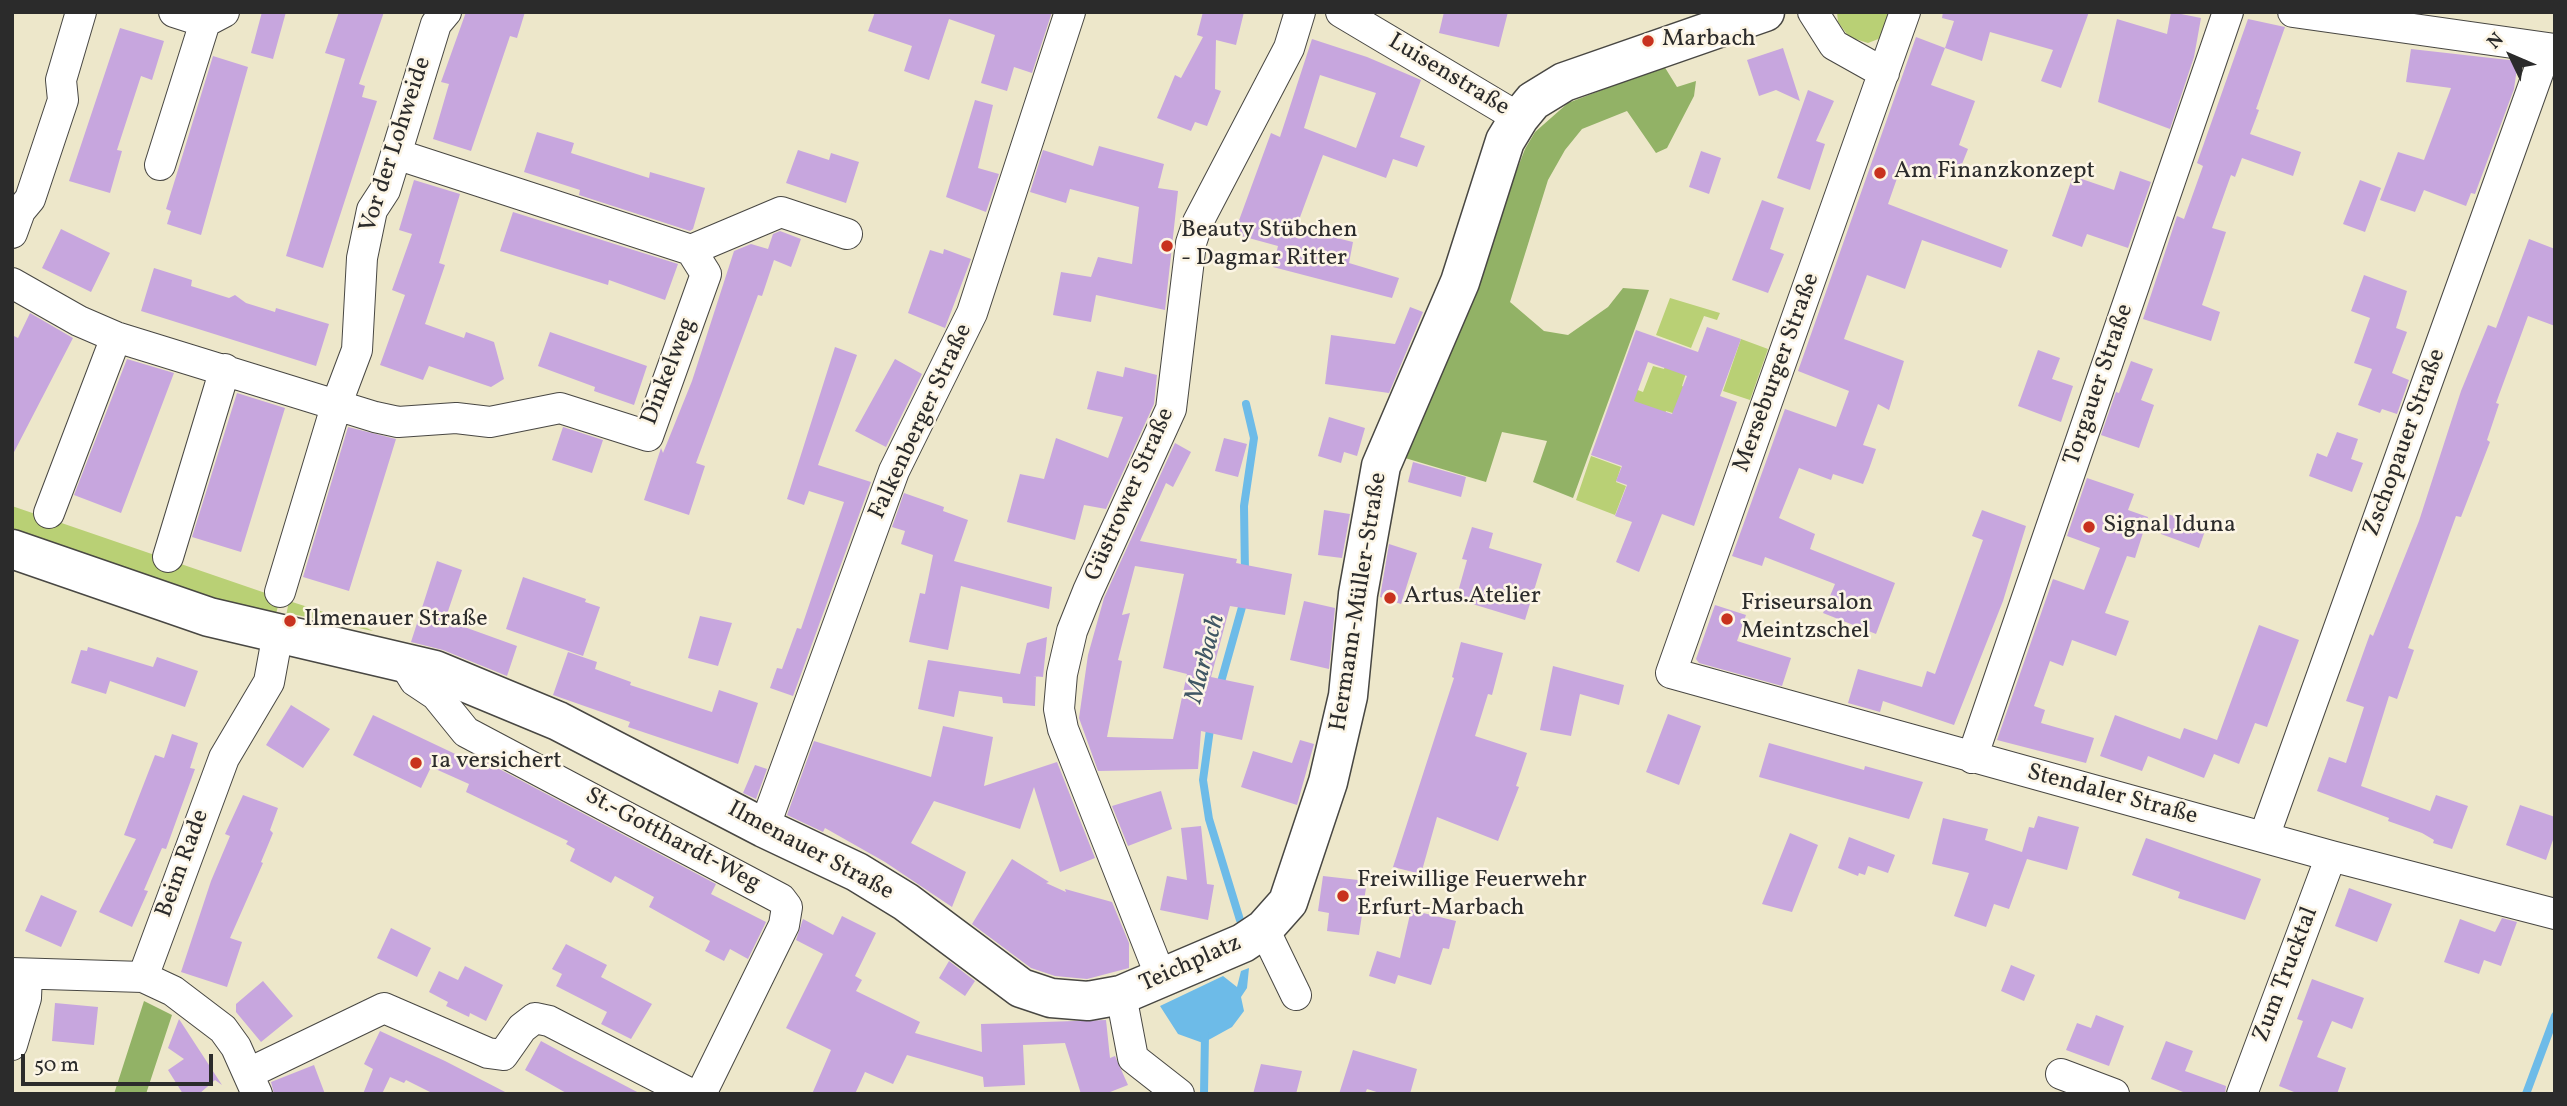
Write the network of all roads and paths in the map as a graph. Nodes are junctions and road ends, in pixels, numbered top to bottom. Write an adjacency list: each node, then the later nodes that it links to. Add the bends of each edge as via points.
1 (81, 12): 19 (street, via 61,80 63,100 30,199)
2 (174, 12): 12 (street)
3 (446, 12): 17 (street, Vor der Lohweide, via 436,24)
4 (1070, 12): 34 (street, Falkenberger Straße, via 972,313 894,471)
5 (1300, 12): 41 (street, Güstrower Straße, via 1289,48 1198,222 1191,243 1171,409 1088,591 1062,674 1059,709 1063,729)
6 (1341, 12): 16 (street, Luisenstraße)
7 (1765, 12): 16 (street, Hermann-Müller-Straße, via 1564,82 1533,102)
8 (1813, 12): 15 (street, via 1834,45)
9 (1905, 12): 15 (street, Merseburger Straße)
10 (2228, 12): 33 (street, Torgauer Straße)
11 (2293, 12): 13 (street)
12 (214, 17): 18 (street)
13 (2429, 21): 14 (street)
14 (2551, 49): 35 (street, Zschopauer Straße)
15 (1884, 73): 32 (street, Merseburger Straße)
16 (1519, 118): 38 (street, Hermann-Müller-Straße, via 1505,141 1460,282 1381,466 1358,594 1348,696 1328,782 1288,902)
17 (396, 155): 21 (street); 25 (street, Vor der Lohweide, via 367,228 357,349)
18 (160, 165)
19 (12, 233)
20 (846, 234): 21 (street, via 781,212)
21 (691, 250): 25 (street, Dinkelweg, via 706,274 648,436 560,408 490,422 456,418 398,422)
22 (16, 294): 23 (street)
23 (116, 337): 24 (street); 26 (street)
24 (225, 369): 25 (street); 28 (street)
25 (337, 403): 29 (street, Vor der Lohweide)
26 (49, 513)
27 (12, 549): 30 (street, Ilmenauer Straße, via 209,617)
28 (169, 557)
29 (279, 592)
30 (278, 633): 31 (street, Ilmenauer Straße); 40 (street, Beim Rade, via 269,682 224,758)
31 (402, 660): 34 (street, Ilmenauer Straße, via 558,721); 47 (street, St.-Gotthardt-Weg, via 407,672 436,695 466,732 781,899 788,907 784,926)
32 (1671, 673): 33 (street, Stendaler Straße)
33 (1972, 758): 35 (street, Stendaler Straße)
34 (764, 828): 42 (street, Ilmenauer Straße, via 857,872 1021,988 1051,998 1088,1001)
35 (2264, 837): 36 (street, Stendaler Straße)
36 (2331, 856): 37 (street, Stendaler Straße); 50 (street, Zum Trucktal)
37 (2555, 914)
38 (1264, 929): 41 (street, Teichplatz); 43 (street, Teichplatz)
39 (20, 973): 40 (street); 44 (street, via 26,998)
40 (143, 977): 46 (street, via 173,991 211,1018 236,1047)
41 (1162, 980): 42 (street, Teichplatz)
42 (1121, 995): 48 (street, Teichplatz, via 1133,1058)
43 (1296, 995)
44 (12, 1045)
45 (2061, 1074): 49 (street)
46 (253, 1083): 47 (street, via 384,1008 488,1053 503,1055 535,1017)
47 (699, 1091)
48 (1179, 1094)
49 (2114, 1094)
50 (2242, 1094)

